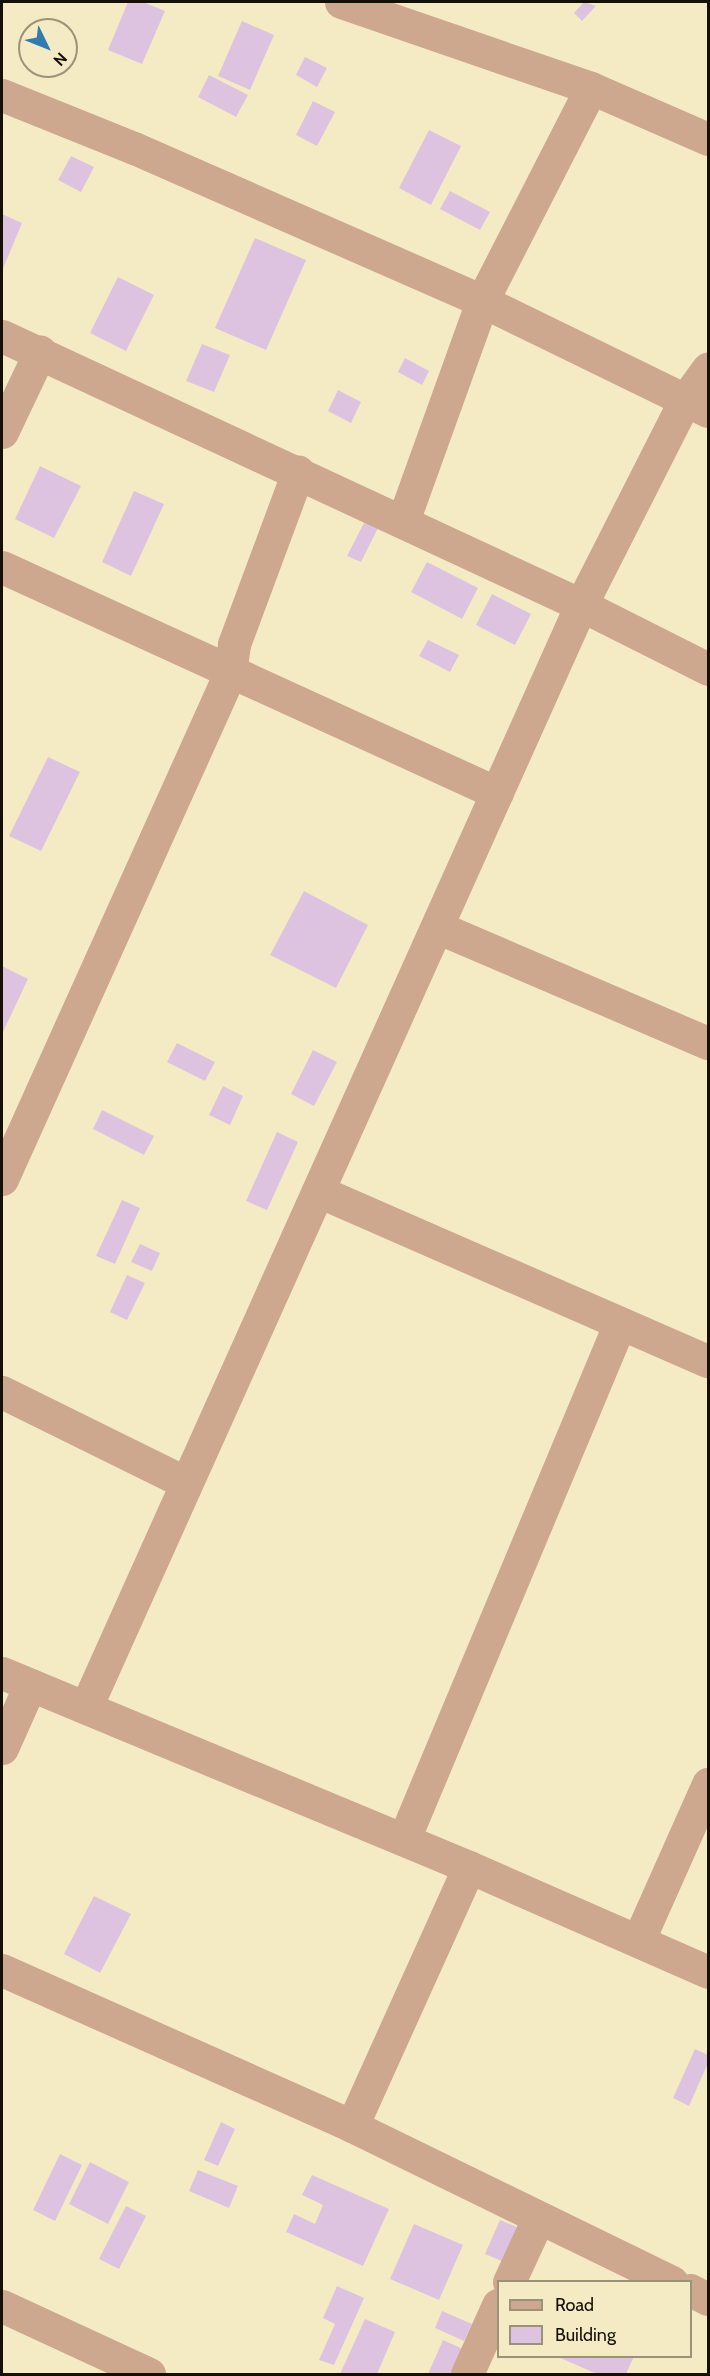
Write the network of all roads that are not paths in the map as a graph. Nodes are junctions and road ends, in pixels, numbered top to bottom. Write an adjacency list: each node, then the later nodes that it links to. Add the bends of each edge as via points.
1 (341, 2): 2 (street)
2 (591, 88): 4 (street); 5 (street)
3 (2, 95): 5 (street, via 134,148)
4 (708, 139)
5 (482, 301): 9 (street); 12 (street)
6 (2, 336): 7 (street)
7 (40, 352): 10 (street); 11 (street)
8 (708, 368): 9 (street)
9 (697, 406): 14 (street)
10 (2, 432)
11 (298, 472): 12 (street); 16 (street, via 234,644)
12 (403, 521): 14 (street)
13 (2, 567): 16 (street)
14 (581, 605): 15 (street); 17 (street)
15 (708, 669)
16 (230, 673): 17 (street); 20 (street)
17 (497, 793): 18 (street)
18 (437, 927): 19 (street); 21 (street)
19 (708, 1043)
20 (2, 1179)
21 (318, 1191): 22 (street); 25 (street)
22 (620, 1323): 23 (street); 30 (street)
23 (708, 1361)
24 (2, 1392): 25 (street)
25 (186, 1483): 27 (street)
26 (16, 1679): 27 (street); 28 (street)
27 (86, 1707): 30 (street)
28 (2, 1748)
29 (708, 1784): 32 (street)
30 (404, 1839): 31 (street)
31 (470, 1867): 32 (street); 35 (street)
32 (639, 1939): 34 (street)
33 (2, 1970): 35 (street)
34 (708, 1972)
35 (352, 2126): 36 (street)
36 (537, 2218): 37 (street); 38 (street)
37 (510, 2280)
38 (668, 2280)
39 (692, 2291): 40 (street)
40 (708, 2299)
41 (2, 2306): 43 (street)
42 (497, 2307): 45 (street)
43 (112, 2367): 44 (street)
44 (149, 2374)
45 (467, 2374)

